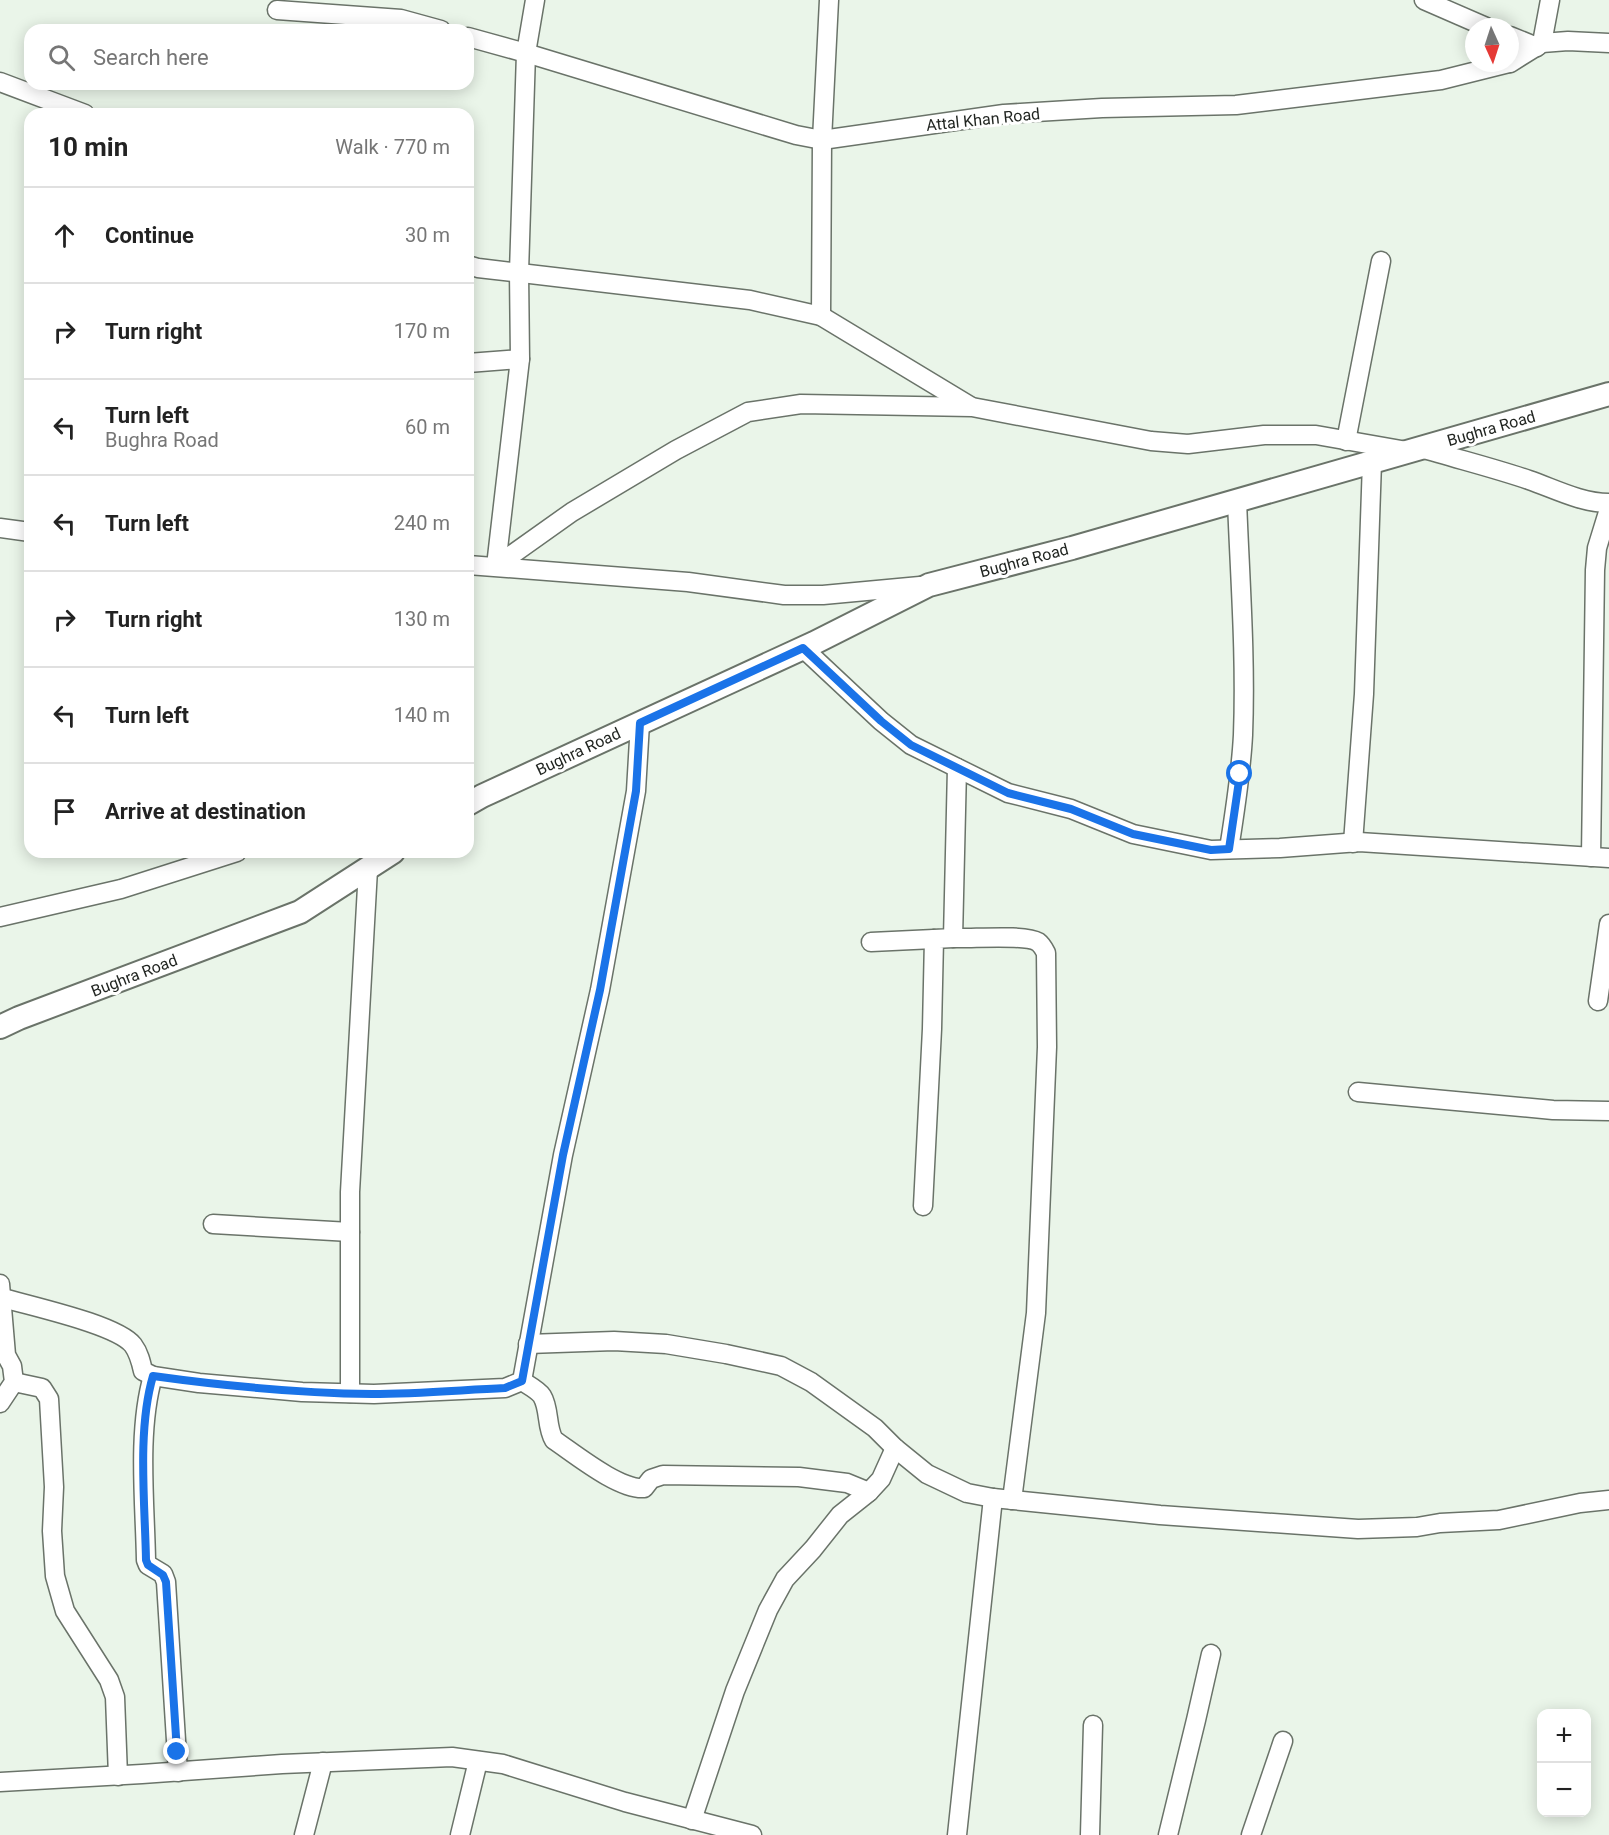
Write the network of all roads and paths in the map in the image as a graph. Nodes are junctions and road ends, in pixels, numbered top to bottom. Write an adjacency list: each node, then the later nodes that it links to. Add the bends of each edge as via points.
1 (535, 0): 12 (street)
2 (829, 0): 17 (street)
3 (1424, 0): 6 (street)
4 (1550, 0): 11 (street)
5 (277, 10): 7 (street, via 401,19)
6 (1465, 18)
7 (419, 24)
8 (474, 39): 12 (street, Attal Khan Road)
9 (1519, 39): 11 (street)
10 (1609, 43): 11 (street, Attal Khan Road, via 1568,40)
11 (1539, 45): 13 (street, Attal Khan Road)
12 (526, 52): 17 (street, Attal Khan Road); 20 (street)
13 (1519, 57)
14 (1473, 72): 17 (street, Attal Khan Road, via 1441,80 1236,105 1004,114)
15 (0, 82): 16 (street)
16 (69, 108)
17 (822, 140): 21 (street)
18 (1381, 261): 26 (street)
19 (474, 266): 20 (street)
20 (519, 272): 21 (street, via 750,300); 22 (street)
21 (821, 316): 25 (street)
22 (520, 359): 23 (street); 35 (street)
23 (474, 363)
24 (1609, 394): 27 (street, Bughra Road)
25 (972, 407): 26 (street, via 1152,441 1188,444 1264,435 1316,435); 35 (street, via 801,404 748,412 572,512)
26 (1346, 441): 27 (street)
27 (1415, 450): 28 (street, Bughra Road); 30 (street, via 1527,479 1597,503)
28 (1372, 462): 29 (street, Bughra Road); 41 (street, via 1364,694)
29 (1237, 501): 36 (street, Bughra Road); 42 (street, via 1243,737)
30 (1609, 503)
31 (1609, 509): 45 (street, via 1595,570)
32 (0, 528): 33 (street)
33 (24, 531)
34 (474, 565): 35 (street)
35 (496, 566): 36 (street, via 688,582 784,595)
36 (929, 585): 37 (street, Bughra Road)
37 (803, 648): 38 (street, Bughra Road); 39 (street, via 899,736)
38 (640, 723): 40 (street, Bughra Road); 60 (street, via 636,791)
39 (957, 768): 42 (street, via 1008,793 1071,809 1133,834 1211,850); 49 (street)
40 (474, 799)
41 (1353, 843): 42 (street); 45 (street)
42 (1229, 849)
43 (218, 858): 47 (street, via 121,889)
44 (384, 858): 46 (street, Bughra Road)
45 (1600, 858)
46 (368, 869): 53 (street, Bughra Road, via 300,912); 58 (street)
47 (0, 917)
48 (1609, 924): 52 (street)
49 (953, 938): 50 (street); 69 (street, via 1037,941 1046,953 1047,1047 1036,1313)
50 (934, 939): 51 (street); 56 (street)
51 (871, 942)
52 (1598, 1001)
53 (0, 1027)
54 (1358, 1092): 55 (street, via 1553,1110)
55 (1609, 1111)
56 (923, 1206)
57 (213, 1224): 58 (street)
58 (350, 1232): 64 (street)
59 (0, 1293): 61 (street, via 123,1336 139,1354 143,1371); 63 (street, via 6,1355)
60 (528, 1344): 62 (street); 66 (street, via 666,1344 781,1366 811,1382 875,1428)
61 (153, 1376): 64 (street, via 302,1392); 76 (street, via 147,1395 143,1458 146,1560 166,1582)
62 (522, 1381): 64 (street, via 505,1388); 67 (street, via 542,1396 554,1440 632,1488 644,1488 651,1479 663,1475 759,1475 847,1483)
63 (14, 1382): 65 (street); 77 (street, via 42,1388 49,1399 55,1576 65,1611 109,1680 115,1697)
64 (350, 1393)
65 (0, 1402)
66 (895, 1448): 67 (street, via 881,1479); 68 (street, via 927,1474 967,1492)
67 (869, 1492): 79 (street, via 840,1515 785,1579 768,1610 735,1692)
68 (993, 1498): 69 (street); 83 (street)
69 (1012, 1500): 70 (street, via 1358,1529 1499,1520)
70 (1609, 1500)
71 (1210, 1654): 85 (street)
72 (1093, 1725): 84 (street)
73 (1283, 1741): 86 (street)
74 (478, 1761): 75 (street, via 452,1757); 79 (street, via 502,1764); 81 (street)
75 (323, 1762): 76 (street); 80 (street)
76 (178, 1772): 77 (street)
77 (118, 1776): 78 (street)
78 (0, 1782)
79 (692, 1820): 82 (street)
80 (304, 1835)
81 (460, 1835)
82 (752, 1835)
83 (957, 1835)
84 (1090, 1835)
85 (1168, 1835)
86 (1251, 1835)

